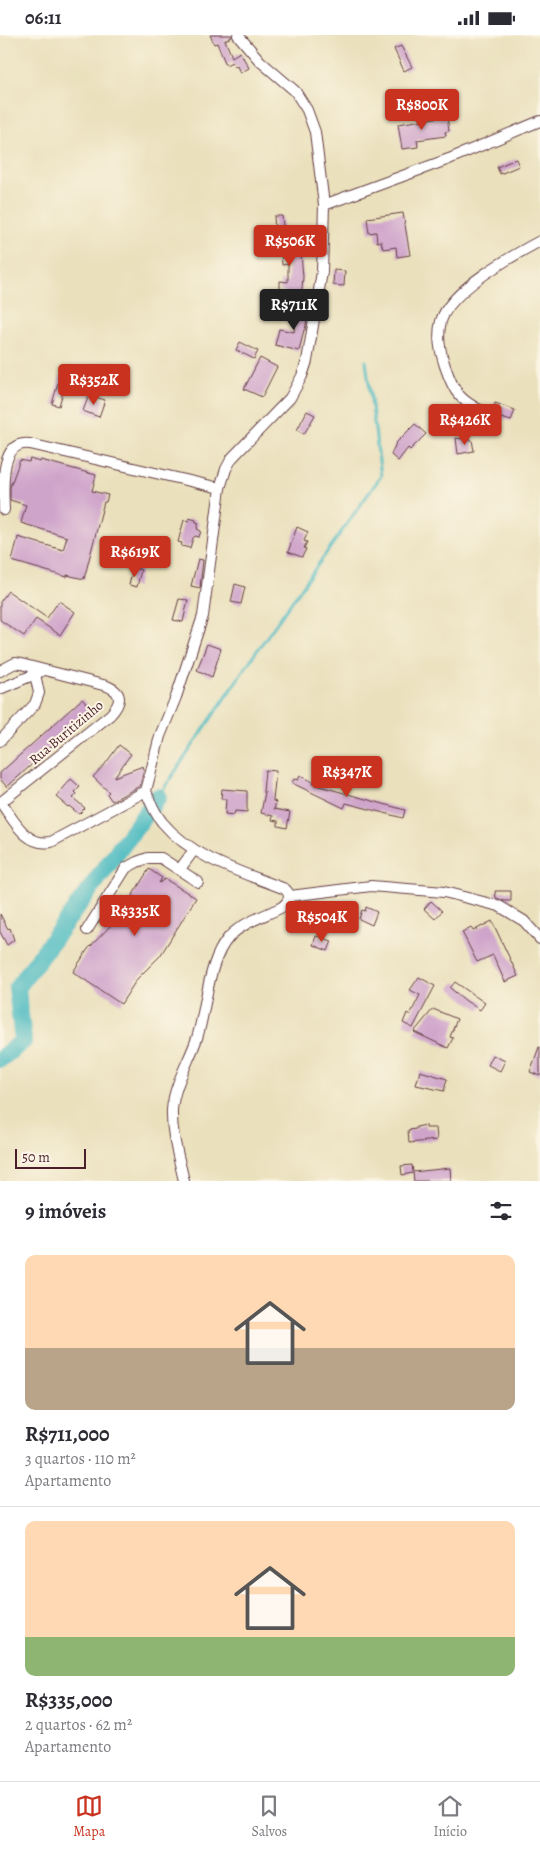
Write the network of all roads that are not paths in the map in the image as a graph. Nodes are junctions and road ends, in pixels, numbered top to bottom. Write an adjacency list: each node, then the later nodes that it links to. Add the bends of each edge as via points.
1 (238, 35): 3 (street, via 260,61 294,91 307,110 315,132)
2 (540, 121): 3 (street)
3 (324, 205): 6 (street, via 322,272 302,376 290,398 232,458)
4 (540, 241): 5 (street, via 472,284 451,304 441,321 440,347 455,389 463,400)
5 (486, 413)
6 (220, 488): 7 (street, via 17,443 7,449 2,461); 12 (street, via 204,616 160,736)
7 (4, 510)
8 (0, 671): 9 (street, via 15,663)
9 (39, 672): 10 (street); 11 (street, via 35,704); 13 (street, Rua Buritizinho, via 107,686 119,696 118,704 110,715)
10 (0, 689)
11 (0, 741)
12 (146, 791): 13 (street, via 44,843 27,837); 14 (street, via 162,822)
13 (1, 803)
14 (194, 850): 15 (street); 17 (street, via 285,889)
15 (180, 869): 16 (street); 18 (street, via 161,858 148,859 126,868)
16 (198, 882)
17 (290, 896): 19 (street, via 371,886 444,892 499,906 524,921); 20 (street, via 282,907 245,925 230,937 214,965 198,1035 172,1107 172,1130)
18 (87, 930)
19 (540, 939)
20 (184, 1181)

